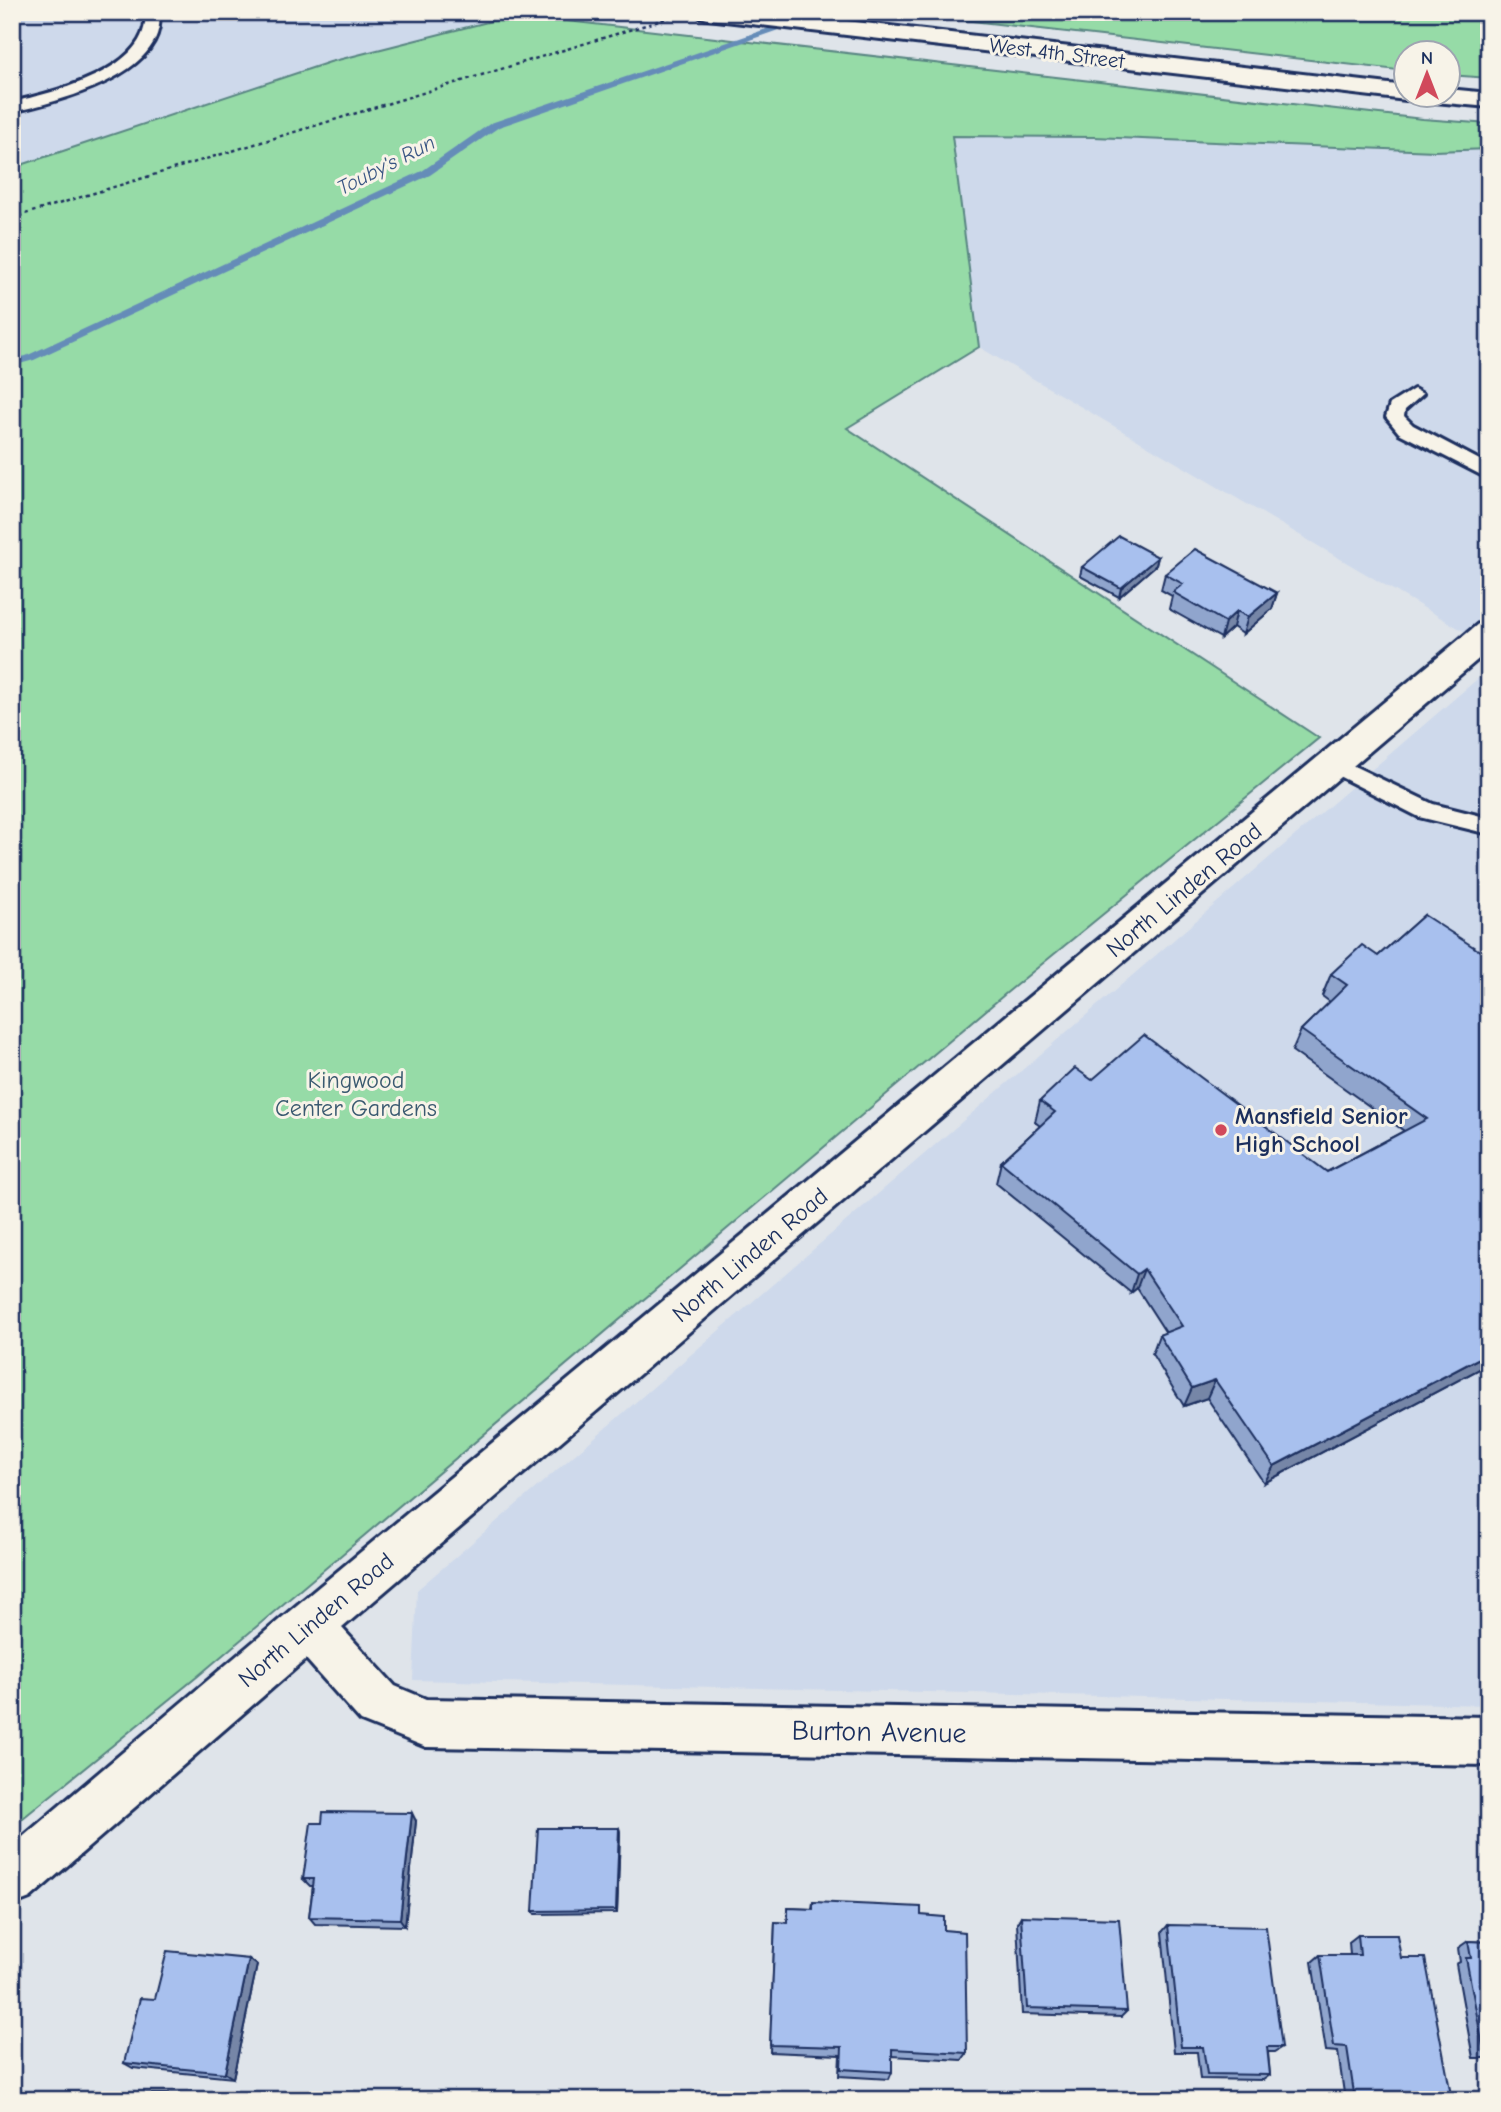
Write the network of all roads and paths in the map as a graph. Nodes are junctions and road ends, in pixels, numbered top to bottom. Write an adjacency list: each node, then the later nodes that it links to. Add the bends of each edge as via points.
1 (152, 12): 7 (lane, via 148,37 131,61 68,92)
2 (708, 12): 4 (street, West 4th Street)
3 (684, 13): 8 (path)
4 (1392, 91)
5 (1462, 98): 6 (street)
6 (1489, 100)
7 (12, 107)
8 (12, 218)
9 (1414, 394): 10 (lane, via 1396,408 1395,417 1406,429)
10 (1489, 473)
11 (1489, 632): 12 (street, North Linden Road)
12 (1333, 764): 13 (lane, via 1427,811); 14 (street, North Linden Road)
13 (1489, 826)
14 (308, 1626): 15 (street, Burton Avenue, via 378,1704 426,1723); 16 (street, North Linden Road)
15 (1489, 1741)
16 (12, 1881)

